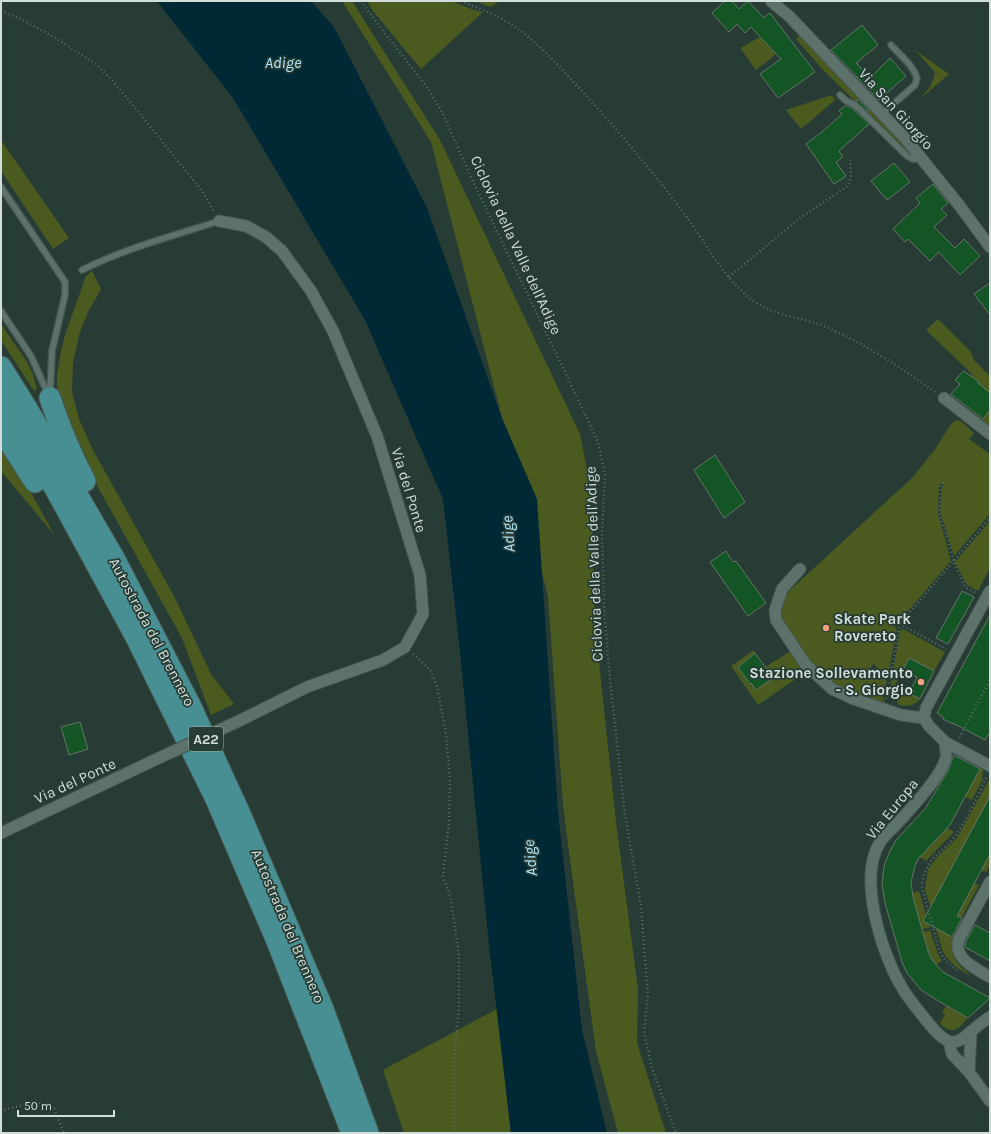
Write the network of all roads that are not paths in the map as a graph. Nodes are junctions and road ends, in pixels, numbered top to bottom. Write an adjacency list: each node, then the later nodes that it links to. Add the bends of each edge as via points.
1 (771, 1): 4 (street, Via San Giorgio, via 790,17)
2 (890, 45): 4 (lane, via 916,73 917,78 915,85)
3 (840, 95): 5 (lane, via 855,105 907,156)
4 (882, 114): 5 (street, Via San Giorgio)
5 (922, 159): 8 (street, Via San Giorgio)
6 (1, 187): 13 (lane, via 65,282 65,295 52,351)
7 (219, 222): 9 (lane, via 132,248); 24 (street, Via del Ponte, bridge, via 246,226 266,237 282,251 311,291 333,331 377,436 420,575 423,614 405,647 383,660 308,687)
8 (990, 247)
9 (82, 270)
10 (1, 311): 13 (lane, via 31,356)
11 (1, 366): 18 (highway, Autostrada del Brennero / A22)
12 (1, 398): 17 (highway, Autostrada del Brennero / A22)
13 (50, 398): 18 (highway, via 62,434 101,510)
14 (944, 398): 16 (street)
15 (1, 429): 17 (highway, via 38,487)
16 (990, 434)
17 (76, 528): 32 (highway, Autostrada del Brennero / A22, via 136,637 216,799 277,941)
18 (114, 558): 33 (highway, Autostrada del Brennero / A22, via 190,704 240,814 323,1009)
19 (800, 569): 21 (street, via 782,589 775,610 776,620 806,665 832,689 851,698 901,715)
20 (990, 591): 21 (street, via 926,708)
21 (924, 718): 22 (street, via 929,726)
22 (950, 744): 23 (street); 29 (street, Via Europa, via 941,770 881,841 873,858 871,884 878,925 891,967 914,1005 942,1038)
23 (990, 766)
24 (1, 833)
25 (990, 882): 26 (street, via 959,939 957,949 971,966)
26 (990, 977)
27 (990, 1017): 28 (street)
28 (971, 1033): 29 (street, via 962,1040); 30 (street)
29 (949, 1042): 30 (street, via 952,1054)
30 (969, 1072): 31 (street)
31 (990, 1101)
32 (352, 1133)
33 (368, 1133)

